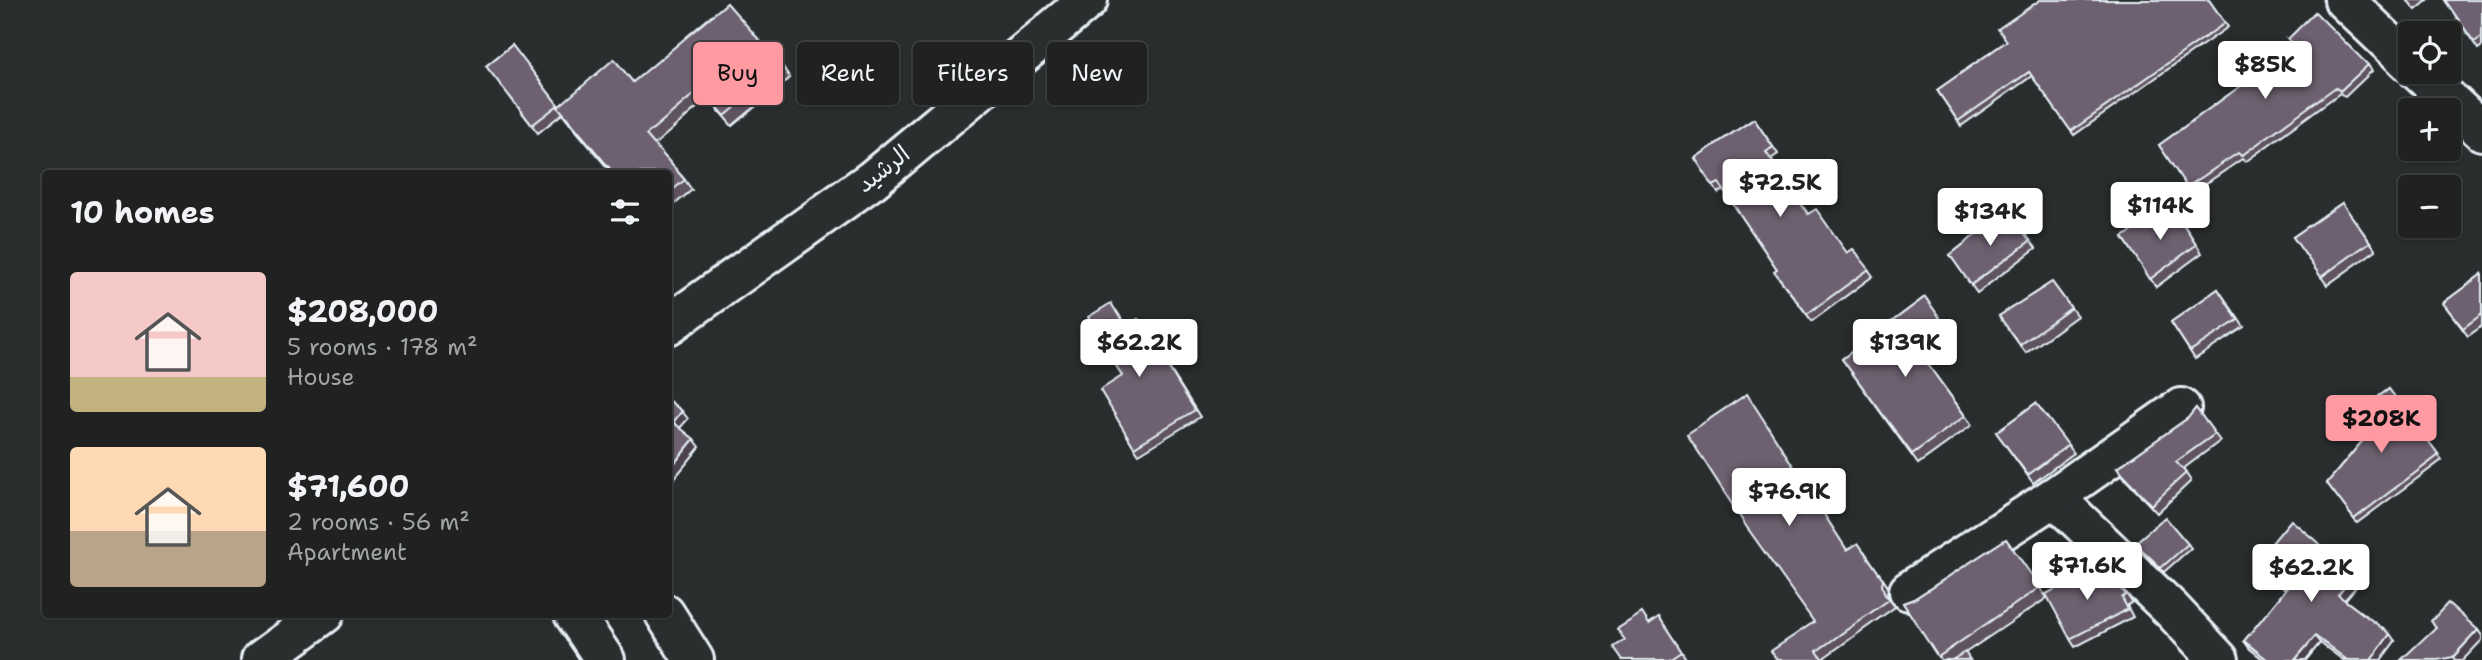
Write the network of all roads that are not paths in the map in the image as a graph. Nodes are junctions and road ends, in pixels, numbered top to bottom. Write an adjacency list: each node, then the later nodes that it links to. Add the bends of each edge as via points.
1 (1088, 0): 6 (street, الرشيد, via 872,180)
2 (2344, 0): 3 (street)
3 (2398, 52)
4 (2432, 84): 5 (street)
5 (2482, 131)
6 (672, 322)
7 (2181, 408): 8 (street)
8 (2054, 498): 9 (street); 16 (street)
9 (1909, 592)
10 (319, 618): 13 (street)
11 (577, 618): 14 (street)
12 (668, 618): 15 (street)
13 (261, 660)
14 (605, 660)
15 (694, 660)
16 (2219, 660)

